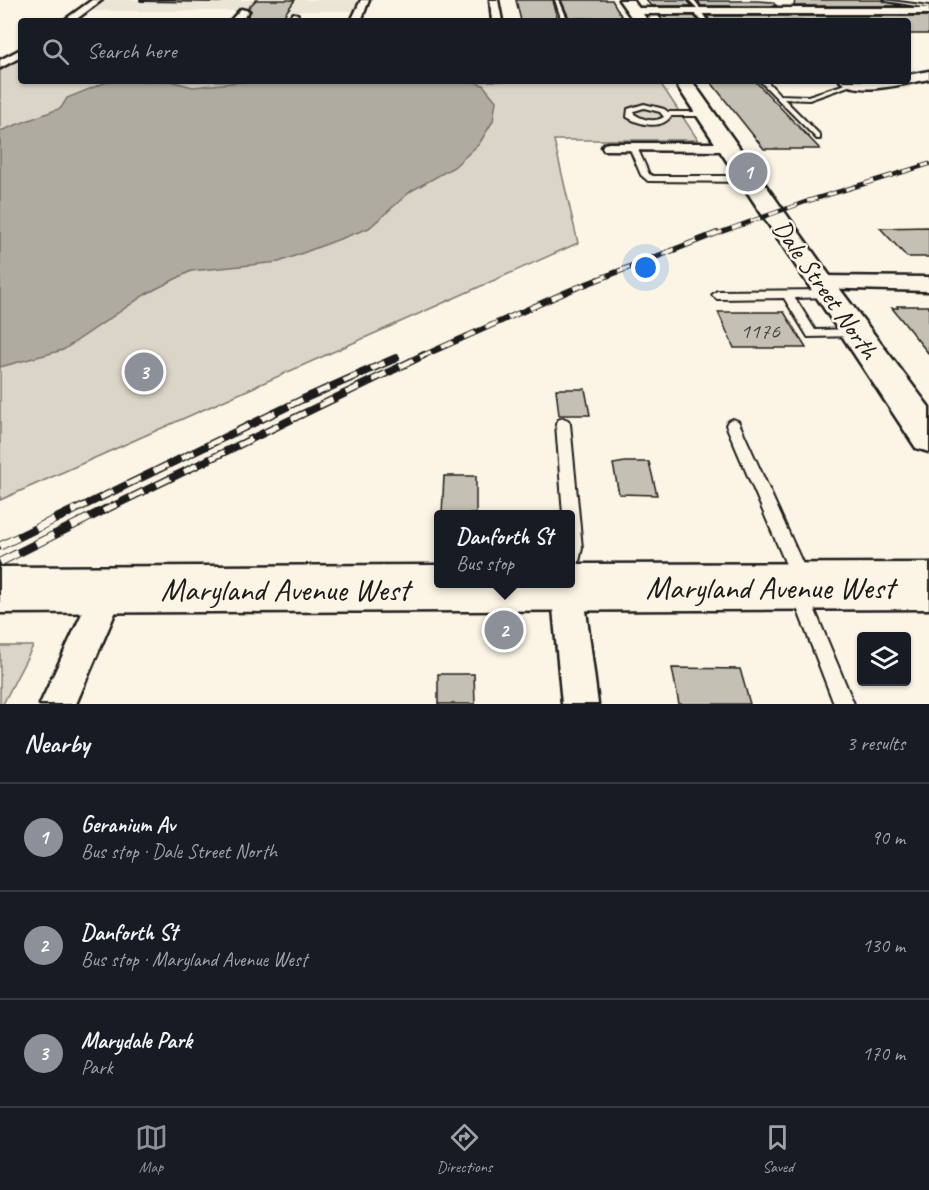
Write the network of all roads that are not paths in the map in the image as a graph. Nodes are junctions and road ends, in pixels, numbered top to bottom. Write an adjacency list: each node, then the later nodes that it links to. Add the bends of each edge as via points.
1 (98, 0): 17 (street)
2 (143, 0): 3 (lane)
3 (220, 0)
4 (365, 0): 20 (street)
5 (494, 0): 21 (street)
6 (557, 0): 22 (lane)
7 (691, 0): 13 (lane)
8 (784, 0): 15 (street)
9 (886, 0): 10 (lane)
10 (929, 9): 15 (street)
11 (244, 11): 18 (street)
12 (634, 11): 13 (street)
13 (700, 11): 14 (street); 23 (lane)
14 (761, 11): 15 (street); 24 (street)
15 (847, 11)
16 (295, 14): 19 (lane)
17 (72, 18)
18 (238, 18)
19 (292, 18)
20 (357, 18)
21 (497, 18)
22 (564, 18)
23 (702, 18)
24 (769, 18)
25 (18, 54): 26 (street)
26 (0, 65)
27 (929, 75): 28 (street)
28 (911, 78)
29 (685, 84): 34 (main road, Dale Street North)
30 (766, 84): 32 (lane)
31 (845, 84): 32 (lane, via 808,98)
32 (779, 97): 35 (lane)
33 (668, 114): 33 (lane, via 644,106 629,112 633,118 650,123 666,120); 34 (lane)
34 (703, 114): 38 (main road, Dale Street North)
35 (817, 137)
36 (609, 147): 37 (street)
37 (633, 147): 38 (street); 39 (lane, via 645,175 651,179)
38 (726, 147): 39 (main road, Dale Street North)
39 (751, 179): 41 (main road, Dale Street North)
40 (929, 284): 41 (street)
41 (824, 289): 42 (lane); 44 (main road, Dale Street North)
42 (787, 294): 43 (lane); 44 (lane, via 812,334)
43 (717, 295)
44 (855, 333): 47 (main road, Dale Street North)
45 (563, 424): 48 (lane)
46 (733, 425): 51 (lane)
47 (929, 436)
48 (571, 510)
49 (575, 580): 51 (main road, Maryland Avenue West)
50 (434, 583): 55 (main road, Maryland Avenue West)
51 (800, 586): 52 (main road, Maryland Avenue West); 58 (lane)
52 (929, 586)
53 (569, 588): 57 (street)
54 (0, 590): 55 (main road, Maryland Avenue West)
55 (109, 590): 56 (street)
56 (58, 704)
57 (580, 704)
58 (844, 704)

